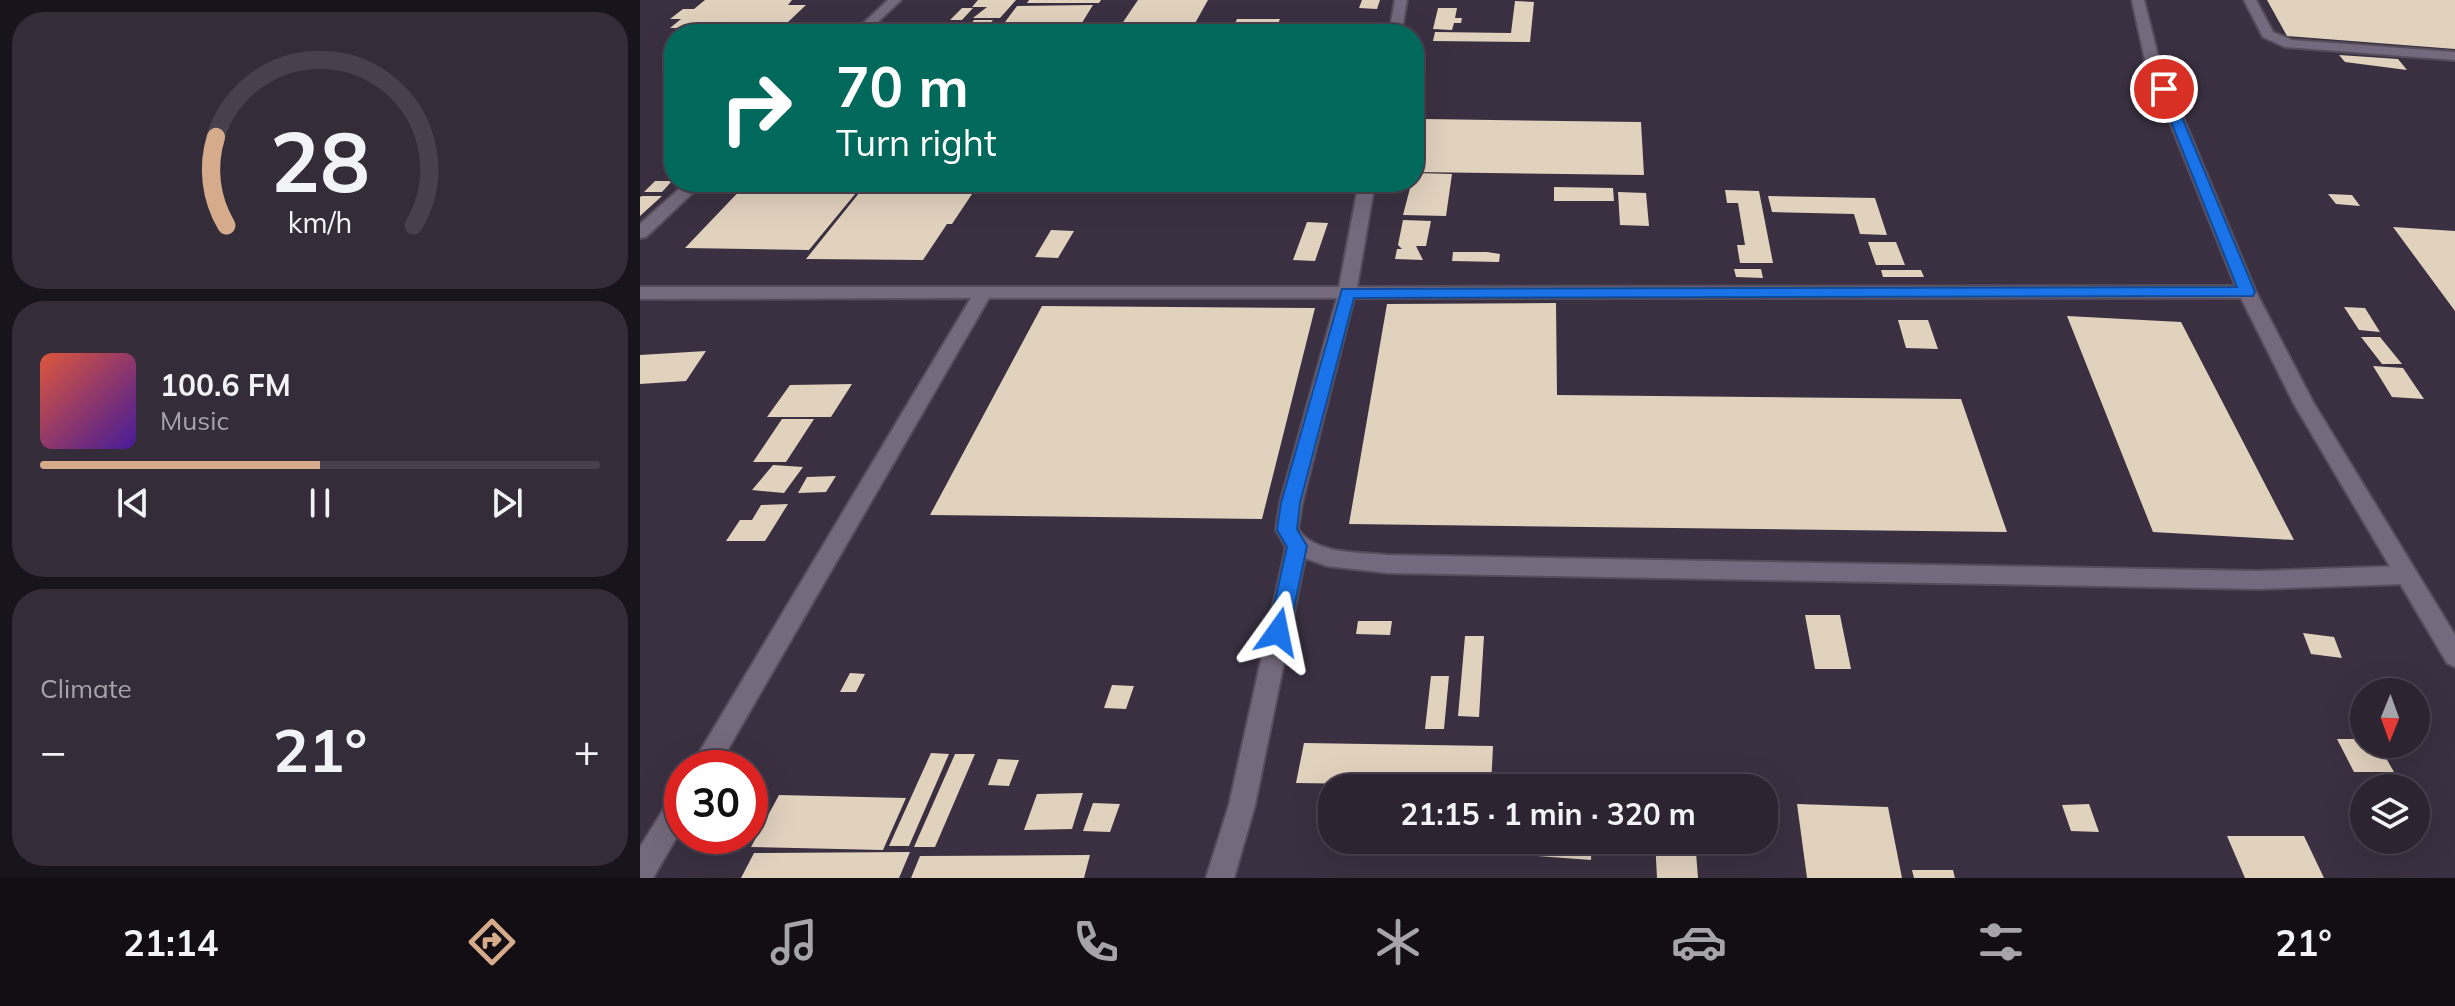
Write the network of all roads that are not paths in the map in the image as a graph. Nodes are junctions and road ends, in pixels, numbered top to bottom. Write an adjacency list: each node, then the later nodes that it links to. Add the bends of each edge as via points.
1 (895, 0): 5 (street)
2 (1401, 0): 6 (street)
3 (2138, 0): 11 (street, via 2152,60)
4 (2250, 0): 7 (street, via 2268,34 2290,44)
5 (869, 24)
6 (1397, 24)
7 (2455, 56)
8 (685, 192): 10 (street)
9 (1365, 192): 14 (street)
10 (640, 233)
11 (2247, 292): 14 (street); 16 (street, via 2304,404)
12 (640, 293): 13 (street)
13 (983, 293): 14 (street); 18 (street)
14 (1347, 293): 15 (street, via 1291,503 1287,530)
15 (1297, 546): 16 (street, via 1327,557 1388,564 2259,580); 21 (street, via 1242,805)
16 (2405, 575): 17 (street)
17 (2455, 656)
18 (714, 750)
19 (664, 833): 20 (street)
20 (640, 873)
21 (1220, 878)

